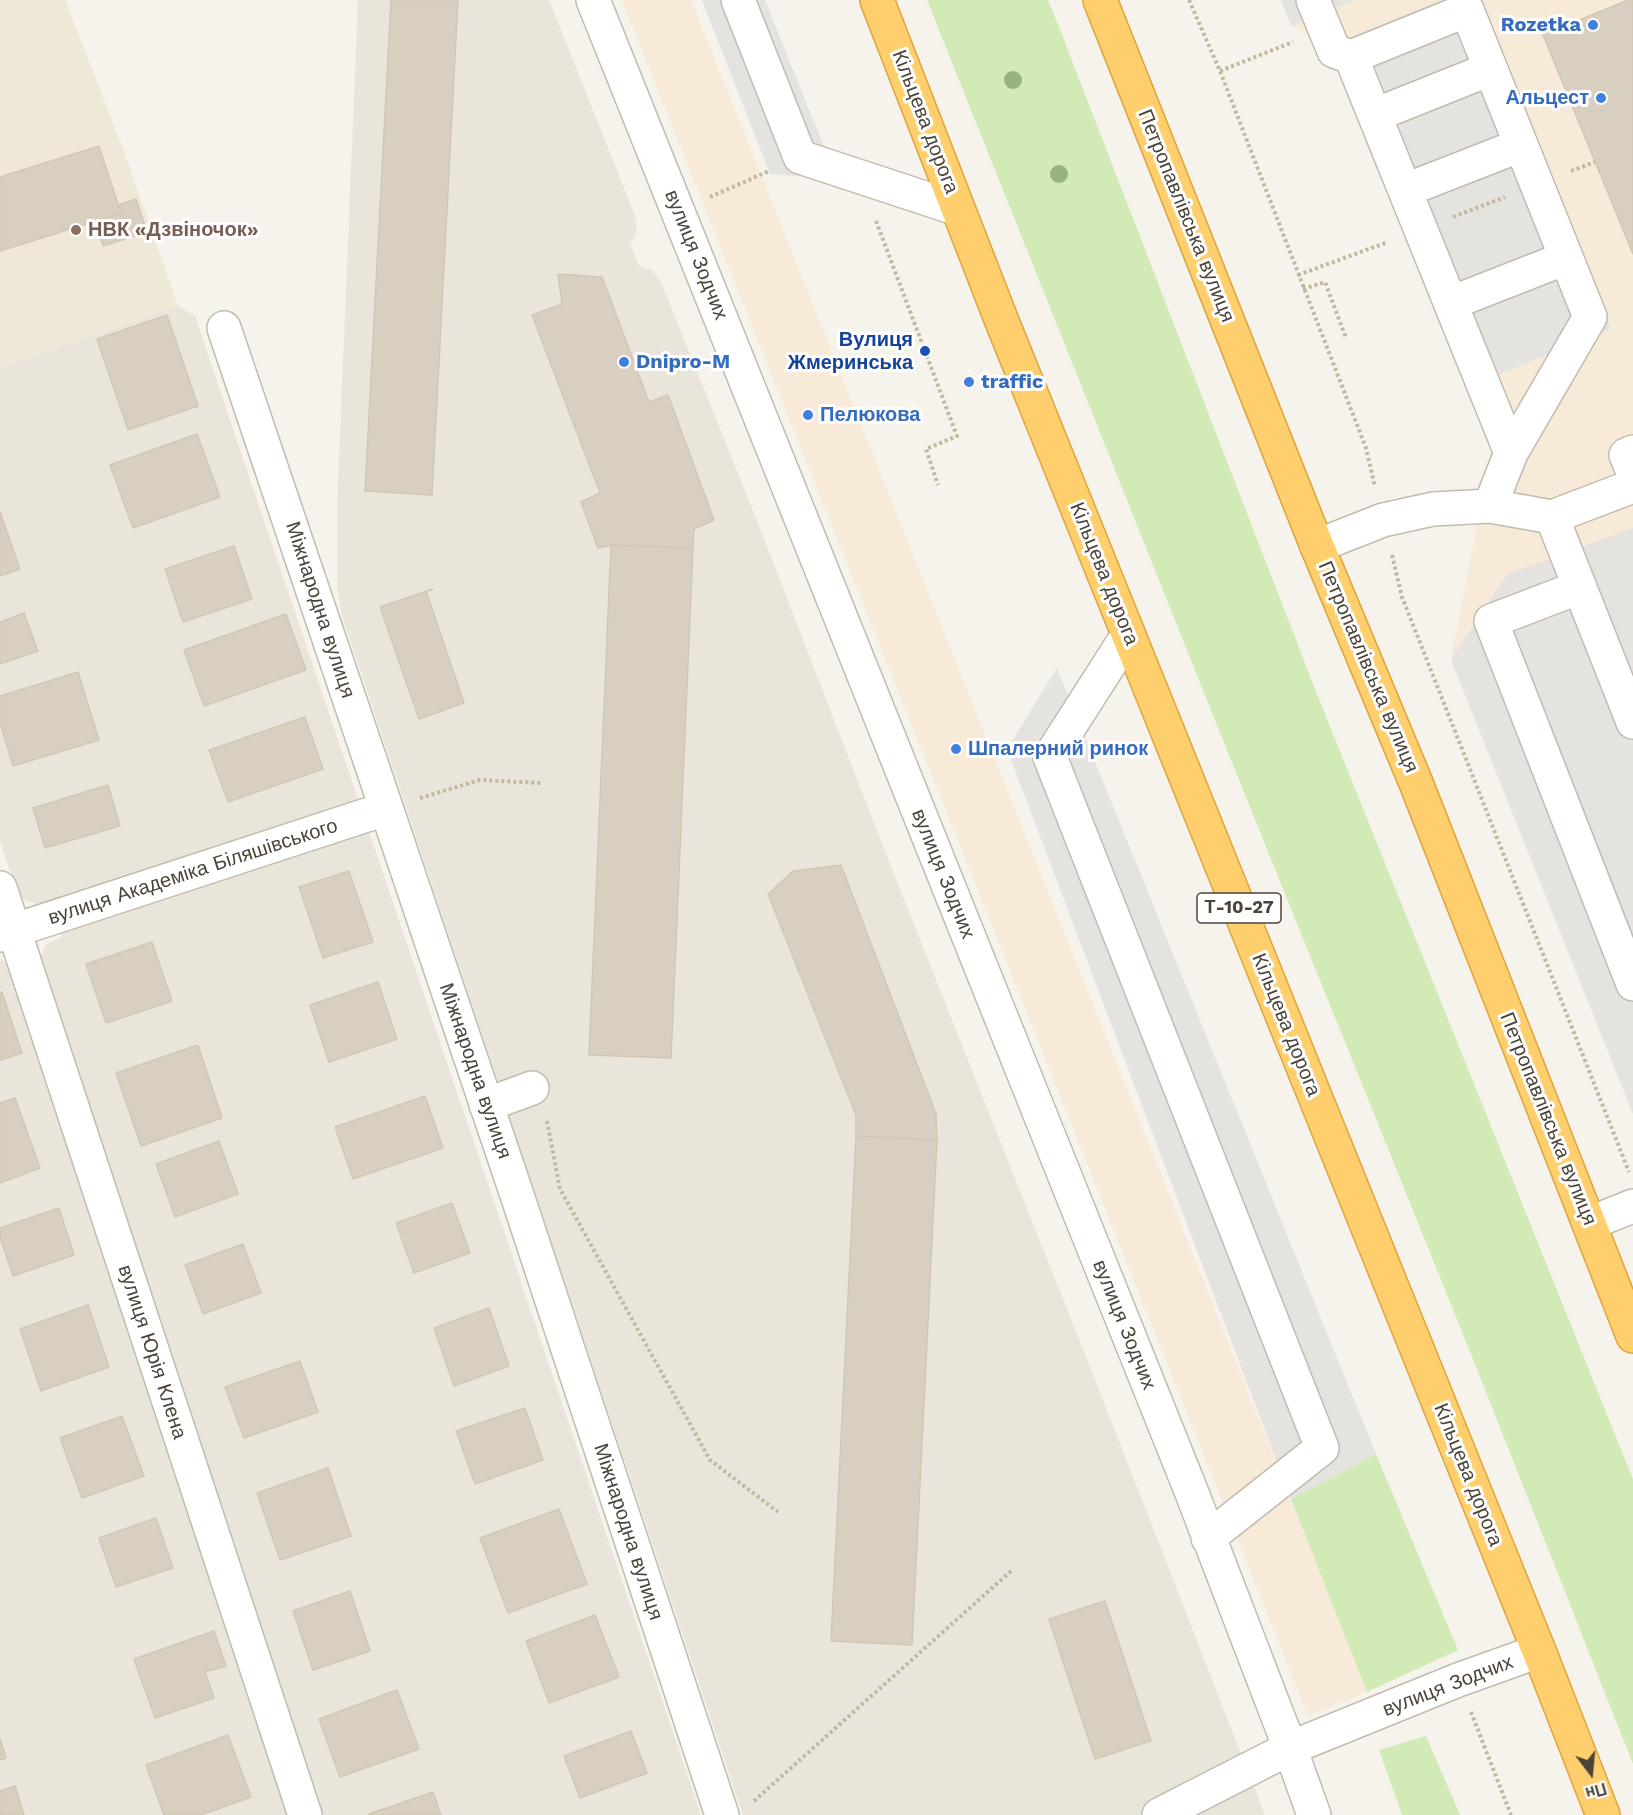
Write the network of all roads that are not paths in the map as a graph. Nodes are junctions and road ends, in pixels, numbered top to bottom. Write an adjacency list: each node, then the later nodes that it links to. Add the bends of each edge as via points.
1 (593, 0): 35 (street, вулиця Зодчих)
2 (738, 0): 12 (street, via 800,157)
3 (877, 0): 12 (highway, Кільцева дорога / Т-10-27)
4 (1100, 0): 22 (highway, Петропавлівська вулиця)
5 (1313, 0): 7 (street, via 1334,51)
6 (1481, 5): 7 (street); 8 (street)
7 (1351, 57): 9 (street)
8 (1490, 69): 9 (street); 10 (street)
9 (1375, 115): 11 (street)
10 (1521, 145): 11 (street); 13 (street)
11 (1406, 190): 14 (street)
12 (958, 209): 24 (highway, Кільцева дорога / Т-10-27)
13 (1566, 258): 14 (street); 17 (street, via 1590,316)
14 (1451, 303): 17 (street)
15 (224, 328): 26 (street, Міжнародна вулиця)
16 (1633, 452): 18 (street, via 1626,455)
17 (1511, 453): 20 (street)
18 (1633, 472)
19 (1633, 486): 21 (street)
20 (1490, 506): 21 (street); 22 (street, via 1433,509 1383,520)
21 (1552, 517): 23 (street)
22 (1317, 546): 33 (highway, Петропавлівська вулиця, via 1416,783)
23 (1580, 587): 25 (street); 29 (street, via 1491,621)
24 (1128, 634): 35 (street, via 1050,757 1322,1448); 36 (highway, Кільцева дорога / Т-10-27)
25 (1633, 723)
26 (385, 809): 28 (street, вулиця Академіка Біляшівського); 31 (street, Міжнародна вулиця)
27 (0, 888): 28 (street, вулиця Юрія Клена)
28 (7, 933): 39 (street, вулиця Юрія Клена)
29 (1633, 984)
30 (538, 1100): 31 (street)
31 (486, 1105): 38 (street, Міжнародна вулиця)
32 (1633, 1206): 33 (street)
33 (1590, 1223): 34 (highway, Петропавлівська вулиця)
34 (1633, 1336)
35 (1208, 1538): 37 (street, вулиця Зодчих)
36 (1539, 1651): 37 (street, вулиця Зодчих); 42 (highway, Кільцева дорога / Т-10-27)
37 (1290, 1748): 40 (street); 41 (street, вулиця Зодчих)
38 (736, 1809)
39 (305, 1815)
40 (1159, 1815)
41 (1314, 1815)
42 (1603, 1815)

